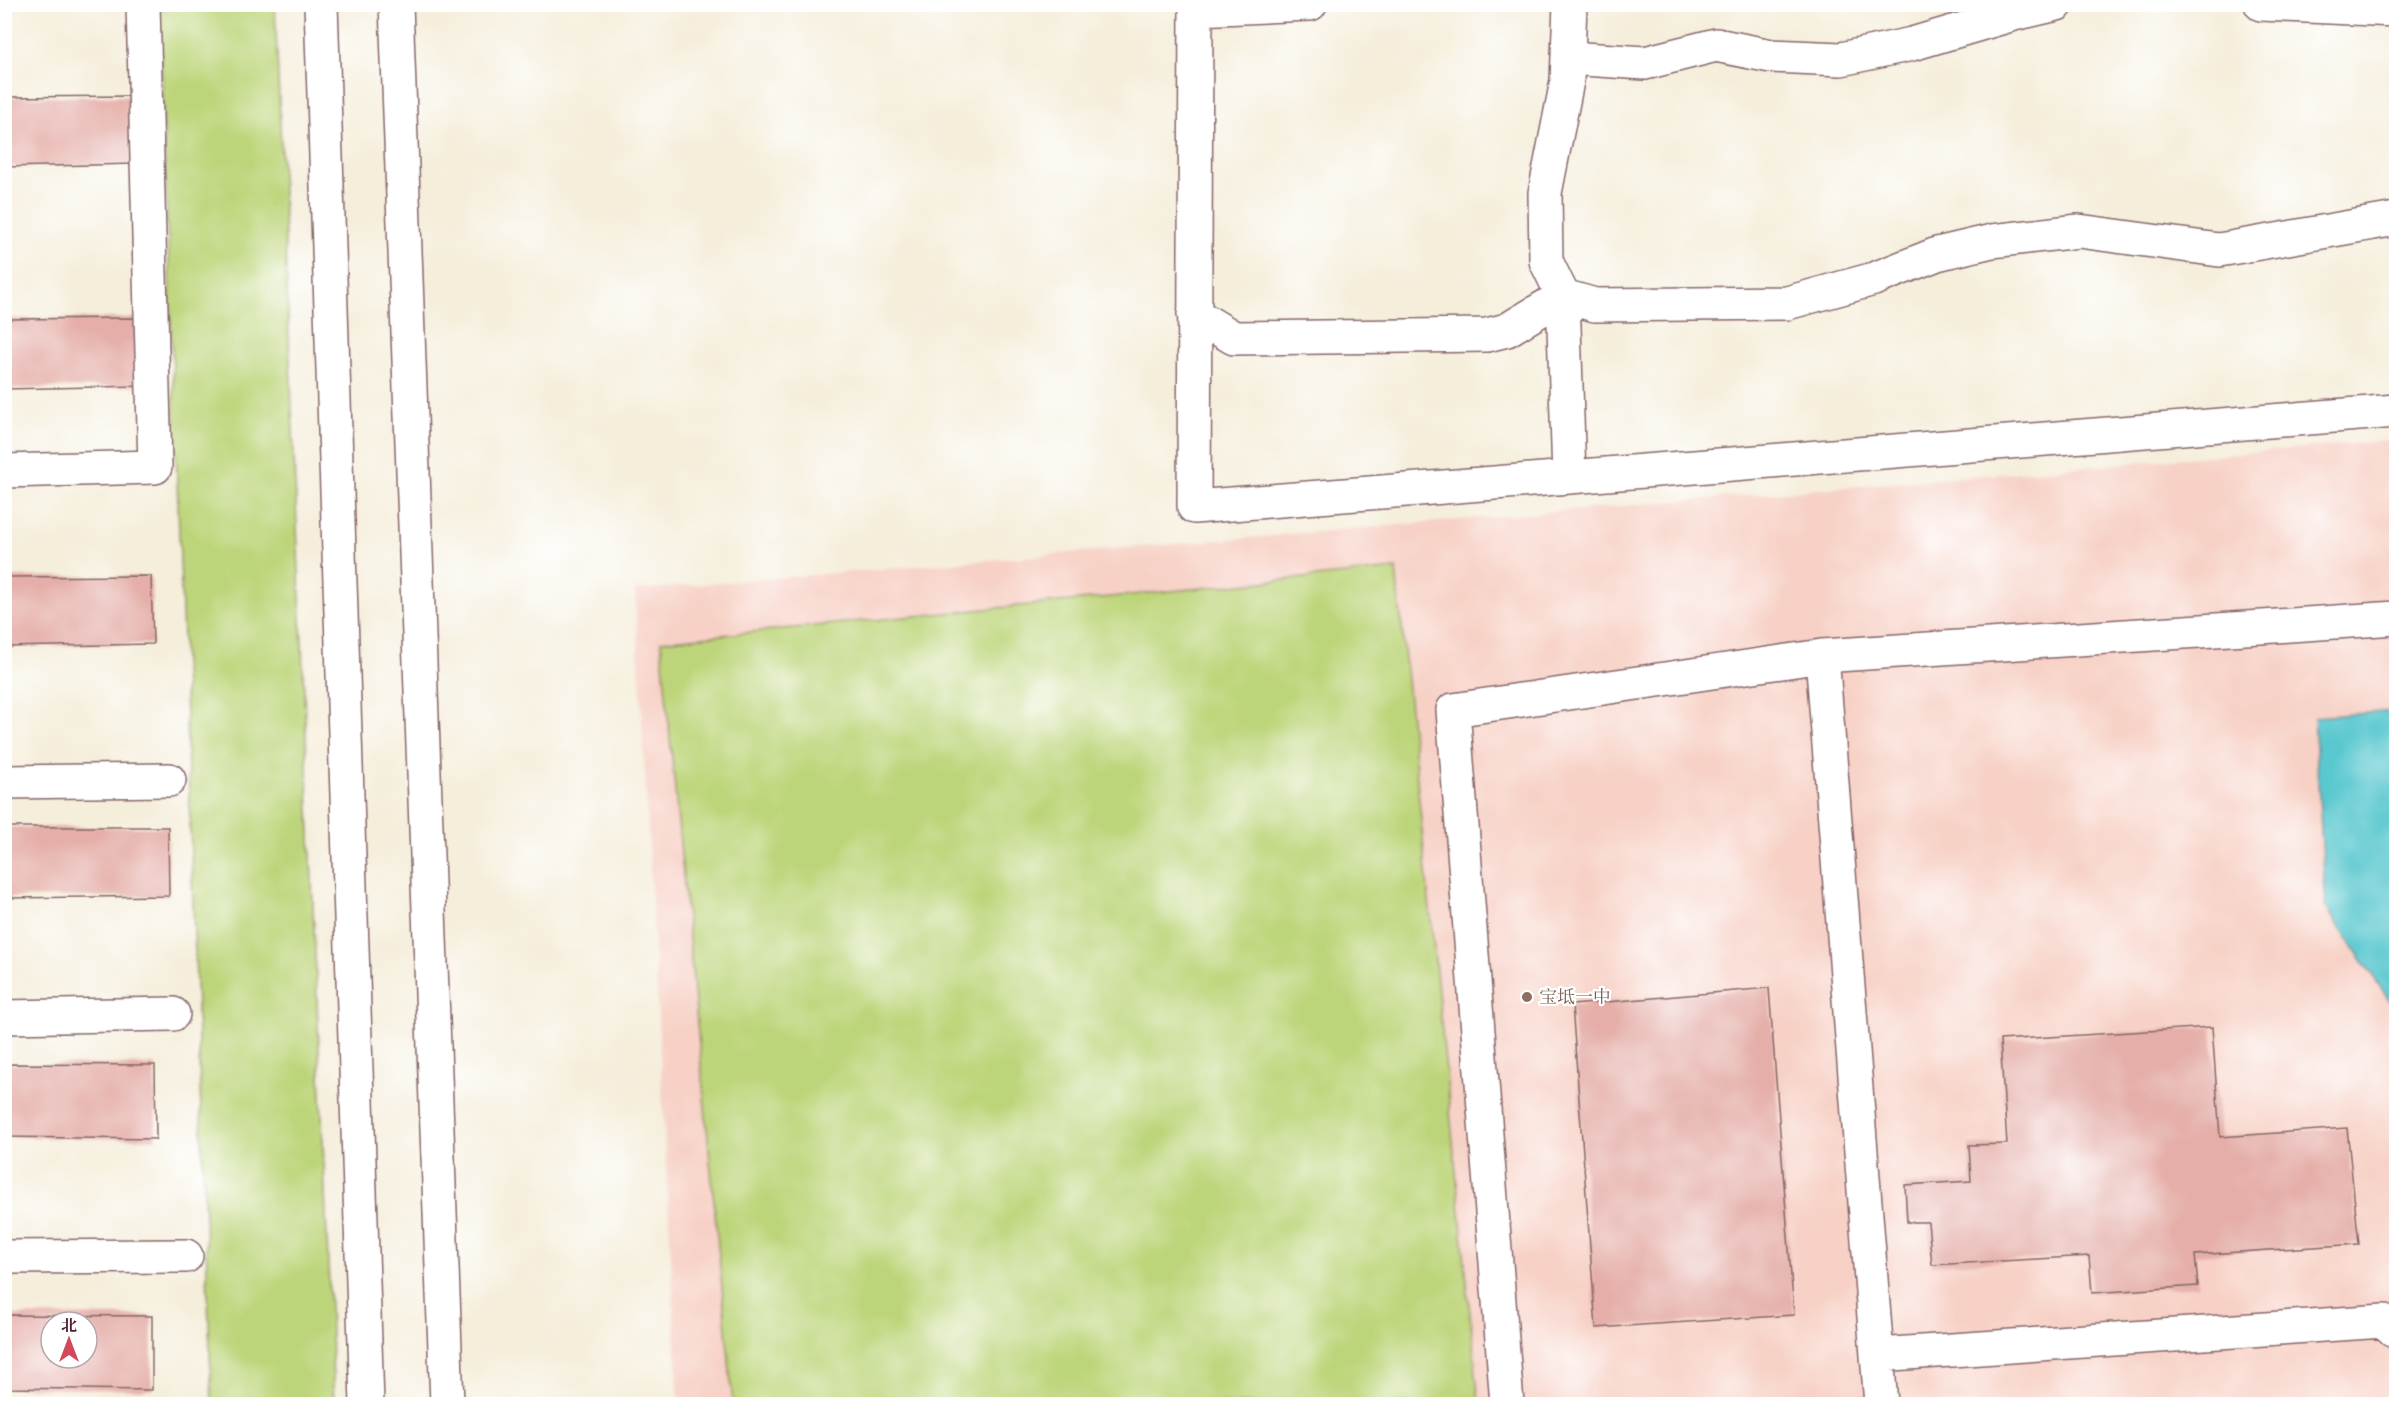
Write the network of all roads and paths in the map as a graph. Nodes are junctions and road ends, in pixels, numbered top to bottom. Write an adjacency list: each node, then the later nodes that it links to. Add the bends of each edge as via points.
1 (143, 4): 15 (street, via 155,467)
2 (321, 4): 27 (street)
3 (396, 4): 28 (street)
4 (1310, 4): 8 (street)
5 (1570, 4): 10 (street)
6 (2057, 4): 10 (street, via 1841,59 1772,56 1716,45 1645,63)
7 (2261, 4): 9 (street)
8 (1196, 7): 13 (street)
9 (2397, 10)
10 (1568, 58): 12 (street, via 1545,193 1546,261)
11 (2397, 219): 12 (street, via 2218,250 2079,231 1992,241 1936,254 1874,279 1786,303 1595,305)
12 (1563, 296): 13 (street, via 1507,330 1487,335 1234,338); 16 (street)
13 (1194, 314): 16 (street, via 1194,507)
14 (2397, 411): 16 (street)
15 (4, 471)
16 (1569, 477)
17 (2397, 618): 18 (street)
18 (1822, 656): 26 (street); 29 (street, via 1453,710)
19 (169, 780): 20 (street)
20 (4, 783)
21 (172, 1014): 22 (street)
22 (4, 1017)
23 (186, 1256): 24 (street)
24 (4, 1257)
25 (2397, 1332): 26 (street, via 2384,1322)
26 (1877, 1355): 30 (street)
27 (367, 1404)
28 (447, 1404)
29 (1507, 1404)
30 (1881, 1404)

